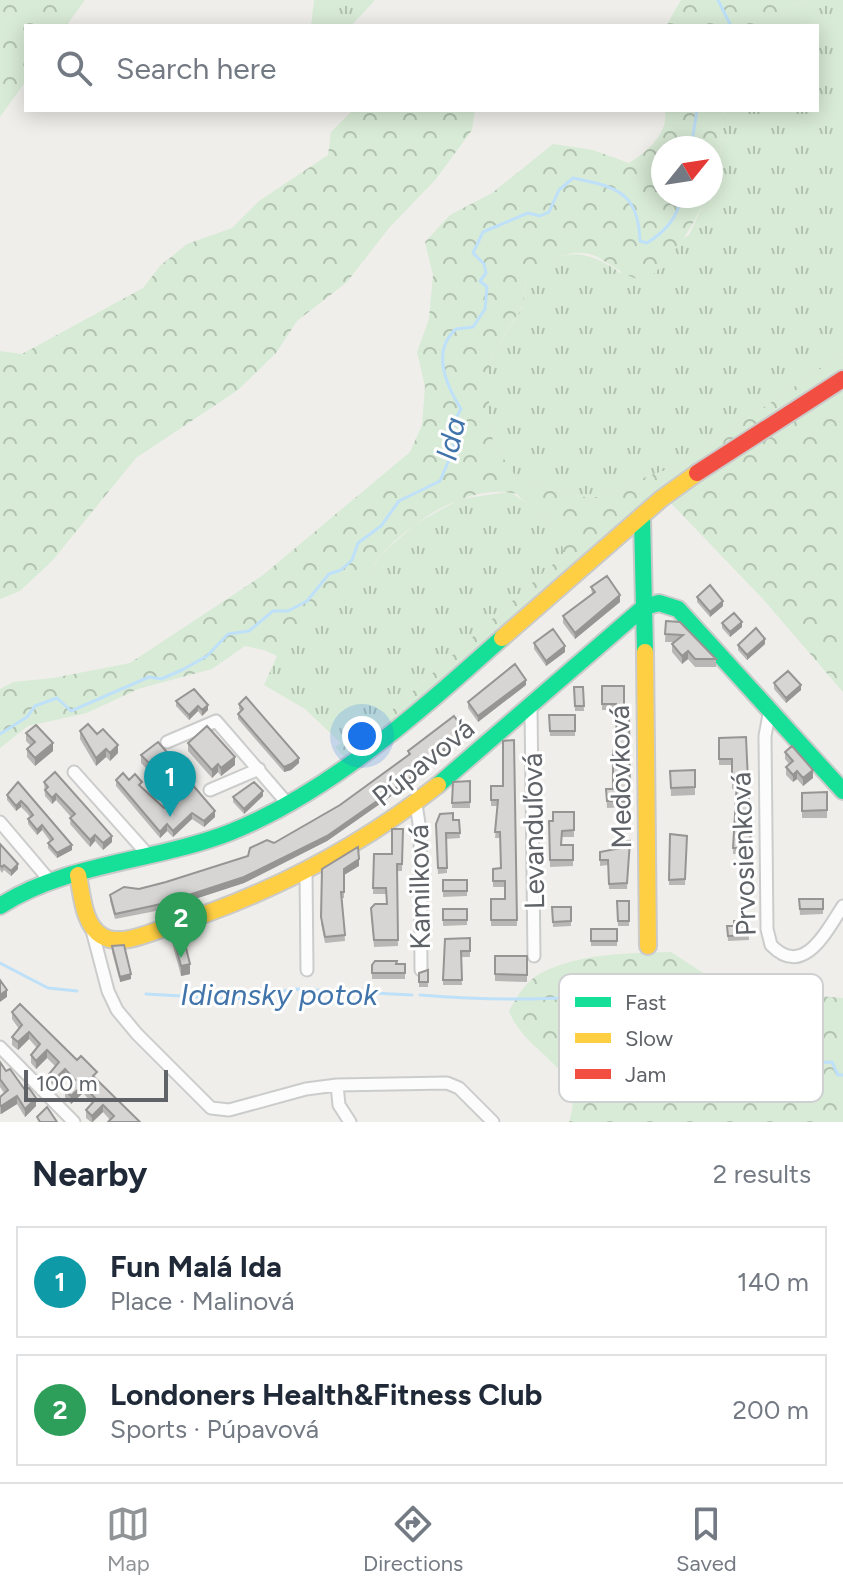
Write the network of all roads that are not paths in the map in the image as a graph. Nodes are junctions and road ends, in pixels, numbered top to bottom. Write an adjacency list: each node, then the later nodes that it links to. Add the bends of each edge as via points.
1 (843, 379): 2 (street, via 719,456)
2 (642, 516): 3 (street); 11 (street, via 423,707)
3 (644, 607): 4 (street, Púpavová); 5 (street, via 659,603 678,609); 21 (street, Medovková)
4 (531, 707): 12 (street, Púpavová); 22 (street, Levanduľová)
5 (770, 709): 10 (street); 19 (street, Prvosienková, via 765,736 771,945 791,956 808,954)
6 (167, 742): 7 (street, via 216,721)
7 (259, 769): 9 (street); 11 (street)
8 (74, 772): 14 (street)
9 (210, 790)
10 (843, 791)
11 (287, 803): 14 (street, via 233,832)
12 (416, 804): 15 (street, Púpavová); 24 (street, Kamilková)
13 (0, 822): 17 (street)
14 (150, 857): 16 (street)
15 (306, 873): 20 (street, Púpavová, via 211,914 119,939 104,937); 23 (street)
16 (78, 875): 17 (street); 20 (street)
17 (46, 883): 18 (street)
18 (0, 906)
19 (843, 906)
20 (91, 925): 26 (street, via 110,996 137,1034 215,1110)
21 (648, 946)
22 (534, 956)
23 (307, 970)
24 (421, 970)
25 (0, 1047): 27 (street)
26 (337, 1085): 28 (street, via 339,1105); 29 (street, via 451,1084)
27 (74, 1122)
28 (350, 1122)
29 (493, 1122)

